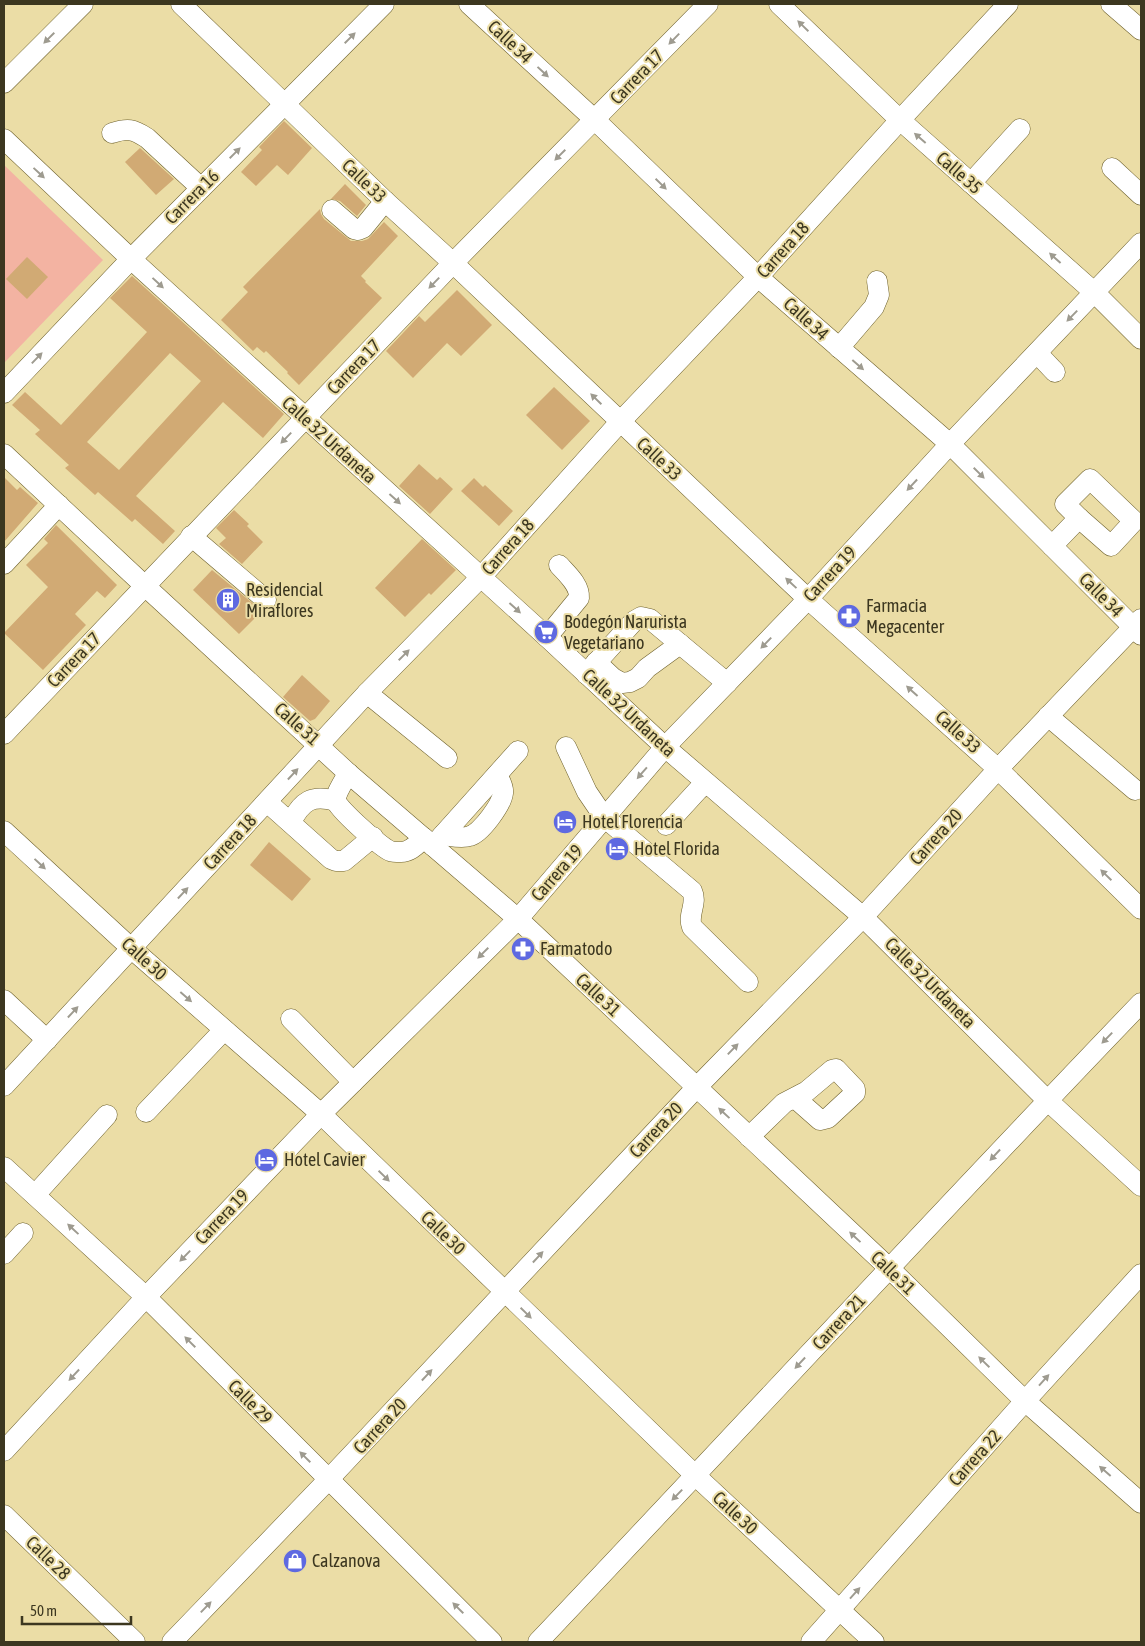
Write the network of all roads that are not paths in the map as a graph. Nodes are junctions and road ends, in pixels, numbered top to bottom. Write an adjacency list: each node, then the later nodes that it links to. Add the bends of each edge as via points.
1 (83, 4): 10 (street, one-way to 10)
2 (181, 4): 11 (street, Calle 33)
3 (384, 4): 11 (street, Carrera 16, one-way to 3)
4 (468, 4): 12 (street, Calle 34, one-way to 12)
5 (708, 4): 12 (street, Carrera 17, one-way to 12)
6 (779, 4): 13 (street, Calle 35, one-way to 6)
7 (1008, 4): 13 (street, Carrera 18)
8 (1111, 4): 9 (street)
9 (1140, 27)
10 (4, 82)
11 (284, 104): 19 (street, Carrera 16, one-way to 11); 21 (street, Calle 33)
12 (595, 120): 25 (street, Carrera 17, one-way to 25); 26 (street, Calle 34, one-way to 26)
13 (900, 120): 18 (street, Calle 35, one-way to 13); 26 (street, Carrera 18)
14 (1020, 129): 18 (street)
15 (112, 133): 19 (street, via 127,129 138,132)
16 (4, 139): 24 (street, Calle 32 Urdaneta, one-way to 24)
17 (1112, 168): 20 (street)
18 (970, 183): 28 (street, Calle 35, one-way to 18)
19 (201, 188): 24 (street, Carrera 16)
20 (1141, 195)
21 (385, 201): 22 (street, via 358,230); 25 (street, Calle 33)
22 (332, 210)
23 (1141, 242): 28 (street, Carrera 19)
24 (131, 259): 33 (street, Carrera 16, one-way to 24); 34 (street, Calle 32 Urdaneta, one-way to 34)
25 (453, 263): 34 (street, Carrera 17, one-way to 34); 35 (street, Calle 33, one-way to 25)
26 (758, 277): 30 (street, Calle 34); 35 (street, Carrera 18)
27 (877, 281): 30 (street, via 879,295 874,307)
28 (1095, 293): 29 (street, Calle 35); 31 (street, Carrera 19, one-way to 31)
29 (1141, 339)
30 (839, 348): 36 (street, Calle 34, one-way to 36)
31 (1037, 353): 32 (street); 36 (street, Carrera 19)
32 (1054, 372)
33 (4, 393)
34 (305, 418): 40 (street, Carrera 17, one-way to 40); 44 (street, Calle 32 Urdaneta, one-way to 44)
35 (620, 422): 44 (street, Carrera 18); 46 (street, Calle 33, one-way to 35)
36 (950, 444): 41 (street, Calle 34, one-way to 41); 46 (street, Carrera 19, one-way to 46)
37 (4, 454): 38 (street, Calle 31)
38 (59, 505): 42 (street); 45 (street, Calle 31)
39 (1078, 518): 41 (street)
40 (191, 536): 45 (street, Carrera 17); 47 (street)
41 (1052, 546): 48 (street, Calle 34)
42 (4, 564)
43 (558, 565): 49 (street, via 580,591 579,598)
44 (481, 577): 49 (street, Calle 32 Urdaneta, one-way to 49); 53 (street, Carrera 18, one-way to 44)
45 (145, 586): 55 (street, Carrera 17); 56 (street, Calle 31)
46 (808, 599): 52 (street, Carrera 19, one-way to 52); 61 (street, Calle 33, one-way to 46)
47 (266, 600)
48 (1139, 627): 54 (street, Carrera 20)
49 (547, 637): 51 (street, Calle 32 Urdaneta)
50 (680, 644): 51 (street, via 630,682 622,683); 51 (street, via 650,619 641,617); 52 (street)
51 (591, 668): 58 (street, Calle 32 Urdaneta)
52 (727, 683): 58 (street, Carrera 19)
53 (367, 693): 56 (street, Carrera 18); 60 (street)
54 (1048, 716): 61 (street, Carrera 20); 64 (street)
55 (4, 734)
56 (320, 745): 62 (street, Calle 31); 66 (street, Carrera 18, one-way to 56)
57 (566, 747): 67 (street, via 587,792)
58 (665, 747): 63 (street, Calle 32 Urdaneta); 67 (street, Carrera 19, one-way to 67)
59 (518, 751): 72 (street, via 497,775 503,795 485,824 471,836)
60 (447, 758)
61 (998, 769): 73 (street, Calle 33, one-way to 61); 74 (street, Carrera 20)
62 (348, 773): 65 (street); 72 (street, Calle 31)
63 (706, 783): 69 (street); 74 (street, Calle 32 Urdaneta)
64 (1135, 790)
65 (336, 801): 68 (street, via 326,798 307,802 297,810); 71 (street, via 341,810)
66 (267, 802): 68 (street); 76 (street, Carrera 18, one-way to 66)
67 (604, 817): 75 (street, Carrera 19); 77 (street, via 692,891 695,902 690,917 692,927)
68 (291, 822): 71 (street, via 336,862 344,861)
69 (666, 825)
70 (4, 831): 76 (street, Calle 30, one-way to 76)
71 (372, 837): 72 (street, via 391,851 404,852)
72 (433, 840): 75 (street, Calle 31)
73 (1141, 909)
74 (863, 917): 85 (street, Carrera 20, one-way to 74); 87 (street, Calle 32 Urdaneta)
75 (518, 919): 83 (street, Carrera 19, one-way to 83); 85 (street, Calle 31)
76 (132, 949): 81 (street, Calle 30, one-way to 81); 82 (street, Carrera 18, one-way to 76)
77 (748, 982)
78 (4, 1000): 82 (street)
79 (1141, 1003): 87 (street, Carrera 21, one-way to 87)
80 (291, 1020): 83 (street)
81 (224, 1030): 88 (street); 89 (street, Calle 30)
82 (47, 1040): 84 (street, Carrera 18)
83 (353, 1082): 89 (street, Carrera 19)
84 (4, 1086)
85 (696, 1088): 91 (street, Calle 31, one-way to 85); 99 (street, Carrera 20, one-way to 85)
86 (795, 1098): 91 (street, via 784,1103)
87 (1047, 1100): 93 (street, Calle 32 Urdaneta); 97 (street, Carrera 21, one-way to 97)
88 (146, 1112)
89 (321, 1114): 99 (street, Calle 30, one-way to 99); 100 (street, Carrera 19, one-way to 100)
90 (107, 1115): 94 (street)
91 (750, 1138): 97 (street, Calle 31, one-way to 91)
92 (4, 1167): 94 (street, Calle 29)
93 (1141, 1186)
94 (35, 1194): 100 (street, Calle 29, one-way to 94)
95 (23, 1233): 96 (street)
96 (4, 1254)
97 (889, 1268): 101 (street, Calle 31, one-way to 97); 103 (street, Carrera 21, one-way to 103)
98 (1141, 1274): 101 (street, Carrera 22, one-way to 98)
99 (504, 1293): 103 (street, Calle 30, one-way to 103); 104 (street, Carrera 20, one-way to 99)
100 (146, 1297): 102 (street, Carrera 19, one-way to 102); 104 (street, Calle 29, one-way to 100)
101 (1025, 1401): 105 (street, Calle 31, one-way to 101); 107 (street, Carrera 22, one-way to 101)
102 (4, 1450)
103 (696, 1476): 107 (street, Calle 30); 111 (street, Carrera 21, one-way to 111)
104 (328, 1480): 109 (street, Carrera 20, one-way to 104); 110 (street, Calle 29, one-way to 104)
105 (1141, 1503)
106 (4, 1515): 108 (street, Calle 28)
107 (840, 1610): 112 (street, Carrera 22); 113 (street, Calle 30)
108 (135, 1642)
109 (172, 1642)
110 (492, 1642)
111 (538, 1642)
112 (811, 1642)
113 (874, 1642)

